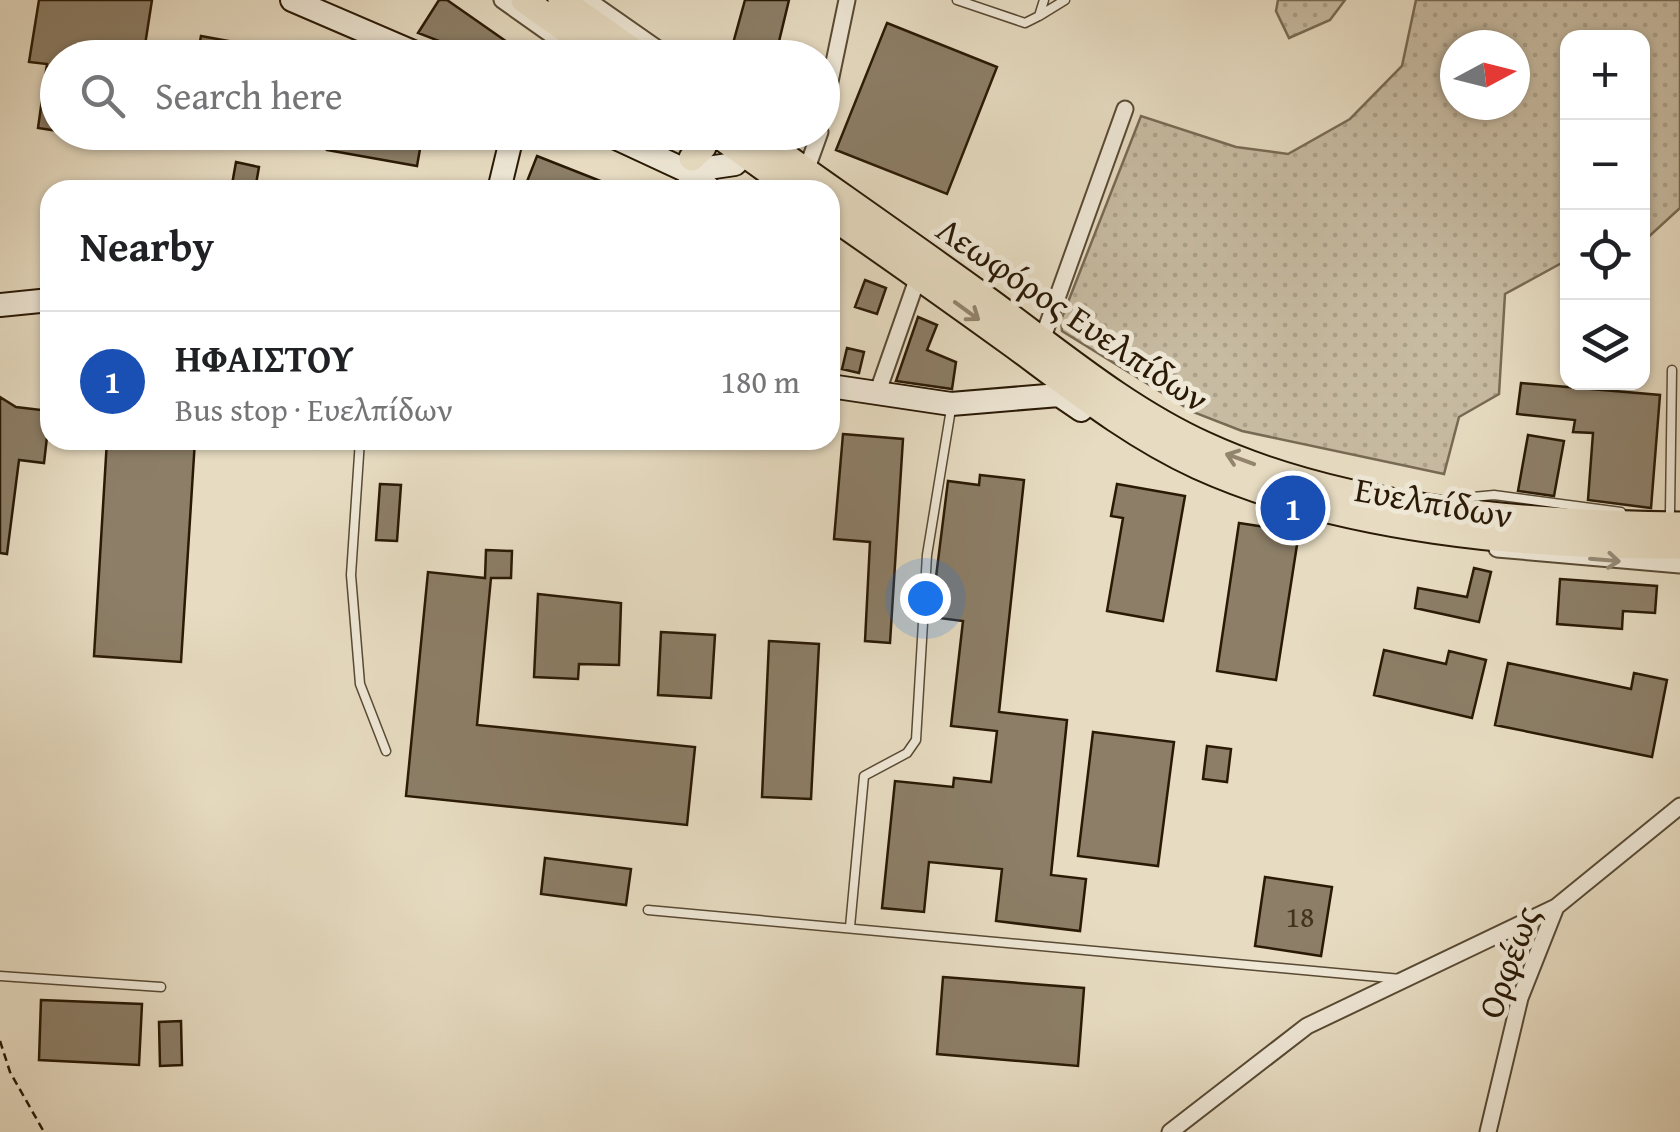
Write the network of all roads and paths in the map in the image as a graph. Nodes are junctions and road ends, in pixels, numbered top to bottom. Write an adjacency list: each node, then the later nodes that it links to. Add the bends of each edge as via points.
1 (292, 0): 11 (street)
2 (502, 0): 12 (street)
3 (524, 0): 13 (main road)
4 (561, 0): 14 (main road)
5 (588, 0): 15 (street)
6 (847, 0): 16 (street)
7 (956, 0): 10 (lane, via 1025,23)
8 (1044, 0): 10 (lane)
9 (1065, 0): 10 (lane)
10 (1039, 16)
11 (385, 40)
12 (559, 40)
13 (581, 40)
14 (618, 40)
15 (645, 40)
16 (839, 40)
17 (1125, 110): 34 (street)
18 (508, 150): 25 (street)
19 (648, 150): 24 (street)
20 (698, 150): 24 (main road)
21 (725, 150): 24 (street)
22 (753, 150): 27 (main road, Λεωφόρος Ευελπίδων)
23 (813, 150): 28 (street)
24 (680, 163): 26 (street)
25 (501, 180)
26 (690, 180)
27 (798, 180)
28 (800, 180)
29 (840, 207): 34 (main road, Λεωφόρος Ευελπίδων)
30 (840, 222): 31 (main road, Λεωφόρος Ευελπίδων)
31 (918, 277): 37 (street); 39 (main road, Λεωφόρος Ευελπίδων, one-way to 39)
32 (40, 301): 33 (street)
33 (0, 305)
34 (1042, 340): 42 (main road, Λεωφόρος Ευελπίδων, one-way to 34, via 1207,446)
35 (1672, 370): 41 (lane)
36 (840, 388): 37 (street)
37 (878, 394): 38 (street)
38 (951, 404): 39 (street, via 1054,394); 49 (lane, via 927,554 916,740 864,776)
39 (1085, 406): 42 (main road, Λεωφόρος Ευελπίδων, via 1164,455 1273,493)
40 (359, 450): 45 (lane, via 351,576 360,684)
41 (1677, 517): 42 (main road, Λεωφόρος Ευελπίδων)
42 (1409, 520): 43 (main road, Λεωφόρος Ευελπίδων, via 1524,540); 44 (street, Ευελπίδων, one-way to 44, via 1523,553)
43 (1680, 546)
44 (1680, 565)
45 (386, 752)
46 (1680, 806): 47 (street, Ορφέως)
47 (1556, 907): 51 (street); 56 (street, Ορφέως, via 1520,998)
48 (648, 910): 49 (lane)
49 (850, 928): 51 (lane)
50 (0, 976): 52 (lane)
51 (1402, 979): 55 (street, via 1307,1026)
52 (161, 987)
53 (0, 1041): 54 (path)
54 (44, 1132)
55 (1170, 1132)
56 (1488, 1132)

